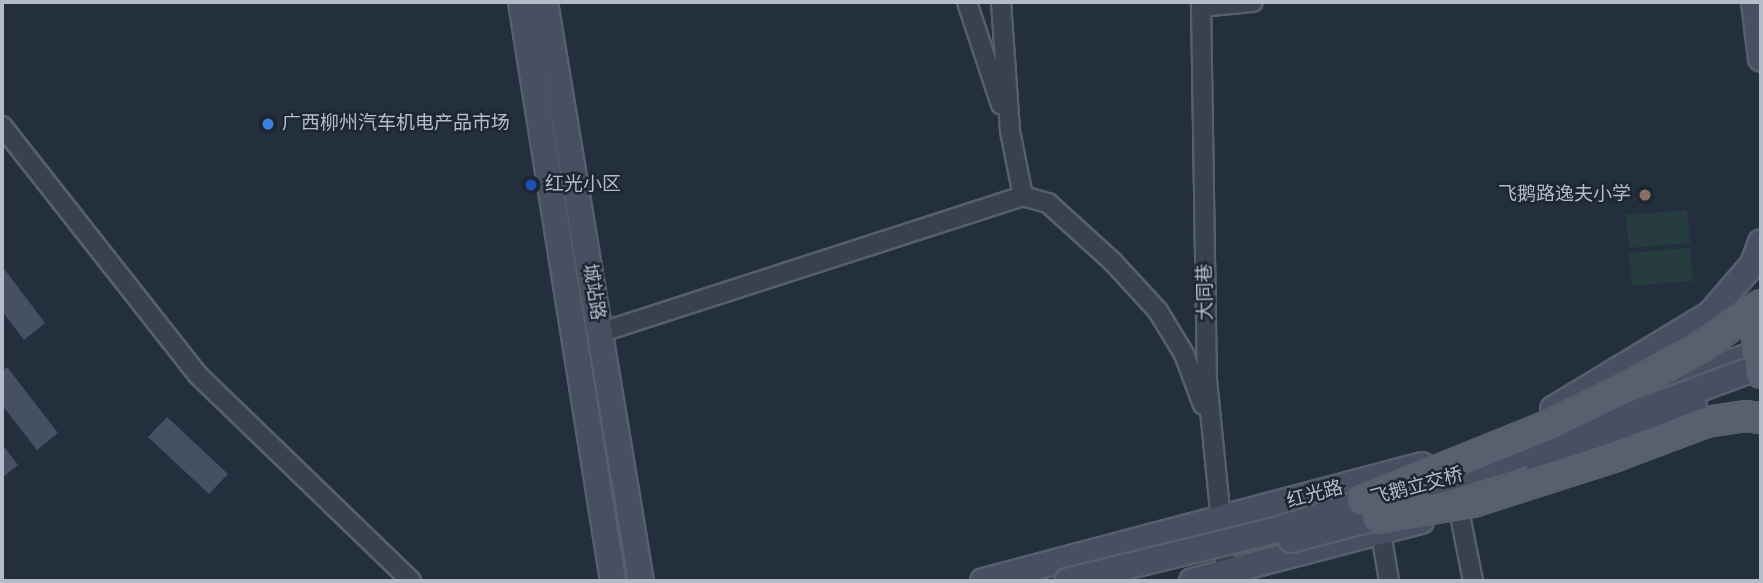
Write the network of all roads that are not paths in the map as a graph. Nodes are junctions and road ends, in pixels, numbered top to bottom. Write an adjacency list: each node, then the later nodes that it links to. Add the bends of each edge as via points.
1 (521, 2): 33 (main road, 城站路)
2 (545, 2): 15 (main road, 城站路)
3 (967, 2): 10 (street)
4 (1001, 2): 10 (street)
5 (1253, 2): 7 (street)
6 (1755, 2): 8 (main road)
7 (1201, 4): 24 (street, 大同巷, via 1207,380)
8 (1761, 59)
9 (2, 126): 32 (street, via 198,375)
10 (1010, 131): 11 (street)
11 (1023, 196): 15 (street); 24 (street, via 1048,203 1113,262 1157,311 1184,354)
12 (1761, 242): 26 (main road, via 1753,264 1710,314 1581,394)
13 (1761, 305): 28 (main road, bridge, via 1701,347 1630,386)
14 (1761, 321): 18 (main road, bridge, via 1757,337)
15 (600, 333): 34 (main road, 城站路)
16 (1761, 352): 21 (main road, 红光路)
17 (1761, 366): 28 (main road, 飞鹅立交桥, bridge)
18 (1761, 373)
19 (1761, 384): 28 (main road, 飞鹅立交桥, bridge, via 1505,481)
20 (1761, 403): 22 (main road, 红光路)
21 (1598, 407): 26 (main road, 红光路); 27 (main road)
22 (1730, 414): 25 (main road); 27 (main road, 红光路)
23 (1761, 418): 28 (main road, bridge, via 1706,422 1473,502)
24 (1212, 428): 30 (street, 大同巷)
25 (1761, 430)
26 (1459, 454): 28 (main road, 红光路); 29 (street)
27 (1613, 461): 29 (main road, 红光路)
28 (1373, 508): 29 (main road, 红光路); 30 (main road, 红光路); 31 (main road, 红光路); 36 (main road, 飞鹅立交桥, bridge); 37 (main road, 飞鹅立交桥, bridge); 39 (street)
29 (1459, 509): 40 (street)
30 (1222, 519): 31 (street, 大同巷); 35 (main road, 红光路)
31 (1227, 576): 38 (main road, 红光路)
32 (411, 581)
33 (614, 581)
34 (641, 581)
35 (983, 581)
36 (1067, 581)
37 (1127, 581)
38 (1192, 581)
39 (1389, 581)
40 (1473, 581)

